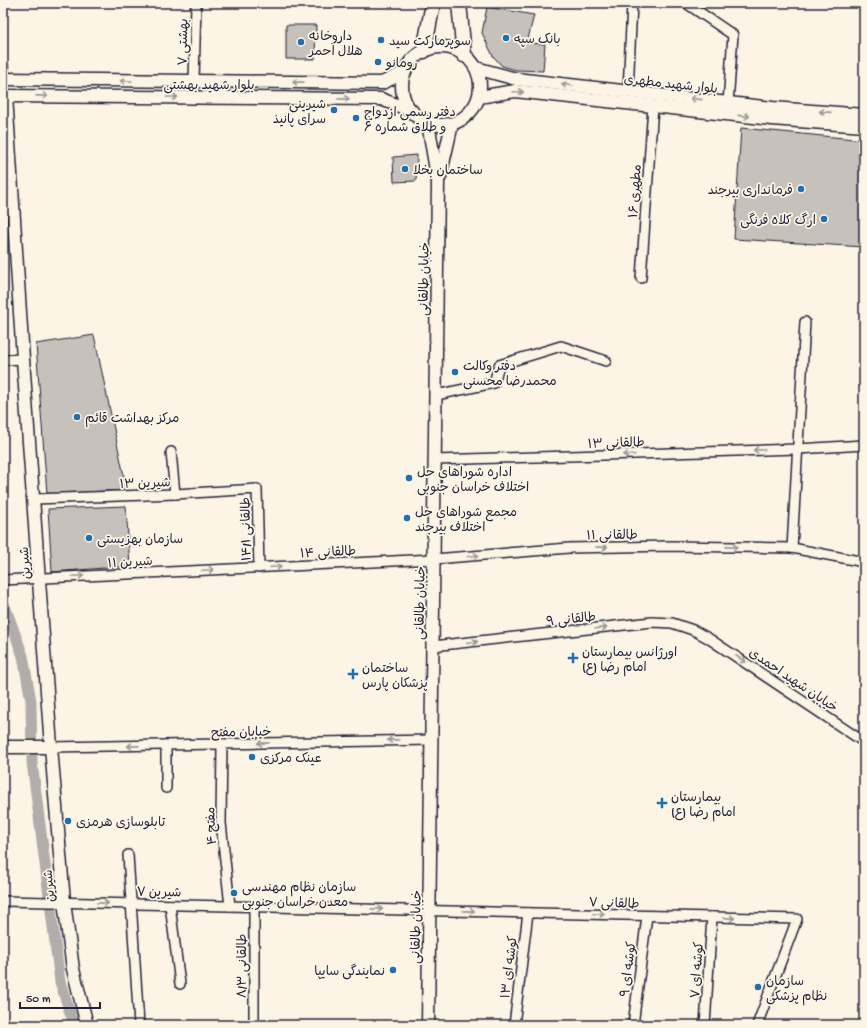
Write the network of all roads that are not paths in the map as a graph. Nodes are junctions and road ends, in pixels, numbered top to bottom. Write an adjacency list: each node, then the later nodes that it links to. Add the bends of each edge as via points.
1 (196, 3): 12 (street, بهشتی ۷)
2 (433, 3): 6 (main road)
3 (459, 3): 7 (main road)
4 (632, 3): 13 (street)
5 (686, 3): 16 (street, via 733,35)
6 (424, 51): 7 (main road, via 444,47 455,49); 10 (main road, via 409,64)
7 (464, 55): 9 (main road)
8 (3, 66): 11 (street)
9 (476, 68): 13 (main road, بلوار شهید مطهری, one-way to 9, via 516,79); 15 (main road, via 479,77)
10 (405, 72): 12 (main road, بلوار شهید بهشتی, one-way to 12, via 382,83); 18 (main road, via 403,93)
11 (3, 80): 12 (main road, بلوار شهید بهشتی, one-way to 11)
12 (194, 81)
13 (628, 92): 16 (main road, بلوار شهید مطهری, one-way to 13)
14 (5, 96): 18 (main road, بلوار شهید بهشتی, one-way to 18, via 381,99); 26 (main road, شیرین)
15 (479, 97): 17 (main road, بلوار شهید مطهری, one-way to 17, via 515,91); 21 (main road, via 469,114)
16 (728, 103): 19 (main road, بلوار شهید مطهری, one-way to 16)
17 (653, 106): 22 (main road, بلوار شهید مطهری, one-way to 22); 24 (street, مطهری ۱۶)
18 (412, 111): 20 (main road)
19 (864, 115)
20 (428, 123): 21 (main road); 23 (main road)
21 (452, 124): 23 (main road)
22 (864, 126)
23 (438, 182): 29 (main road, خیابان طالقانی)
24 (642, 278)
25 (805, 322): 31 (street)
26 (24, 359): 27 (street); 36 (main road, شیرین)
27 (3, 360)
28 (606, 361): 29 (street, via 561,346 499,365 494,384)
29 (436, 394): 33 (main road, خیابان طالقانی)
30 (864, 446): 31 (street, طالقانی ۱۳)
31 (798, 449): 33 (street, طالقانی ۱۳, one-way to 33); 37 (street)
32 (171, 452): 35 (street)
33 (435, 460): 38 (main road, خیابان طالقانی)
34 (257, 489): 35 (street, شیرین ۱۳); 40 (street, طالقانی ۱۴/۱)
35 (175, 494): 36 (street, شیرین ۱۳)
36 (34, 499): 42 (main road, شیرین)
37 (792, 548): 38 (street, طالقانی ۱۱, one-way to 37, via 570,548); 39 (street, طالقانی ۱۱)
38 (434, 559): 40 (street, طالقانی ۱۴, one-way to 38); 45 (main road, خیابان طالقانی)
39 (864, 562)
40 (259, 568): 41 (street, طالقانی ۱۴)
41 (223, 569): 42 (street, شیرین ۱۱, one-way to 41)
42 (39, 578): 43 (street, شیرین ۱۱); 51 (main road, شیرین)
43 (3, 580)
44 (708, 638): 45 (street, طالقانی ۹, one-way to 44, via 652,622 672,623); 47 (street, خیابان شهید احمدی, one-way to 47)
45 (433, 646): 46 (main road, خیابان طالقانی)
46 (432, 740): 48 (street, خیابان مفتح, one-way to 48); 60 (main road, خیابان طالقانی)
47 (864, 742)
48 (222, 744): 49 (street, خیابان مفتح); 58 (street, مفتح ۴, via 222,823)
49 (166, 745): 51 (street, خیابان مفتح, one-way to 51); 52 (street)
50 (3, 747): 51 (main road)
51 (51, 747): 55 (main road, شیرین)
52 (166, 788)
53 (128, 855): 56 (street)
54 (3, 901): 55 (street, شیرین ۷)
55 (64, 902): 56 (street, شیرین ۷, one-way to 56); 65 (main road, شیرین, via 73,969)
56 (131, 904): 57 (street, شیرین ۷); 66 (street)
57 (170, 905): 58 (street, شیرین ۷); 64 (street)
58 (230, 906): 59 (street, شیرین ۷)
59 (254, 906): 60 (street, شیرین ۷, one-way to 60); 67 (street, طالقانی ۸/۳)
60 (430, 910): 61 (street, طالقانی ۷, one-way to 61); 68 (main road, خیابان طالقانی)
61 (528, 913): 62 (street, طالقانی ۷, one-way to 62); 69 (street, کوشه ای ۱۳)
62 (647, 916): 63 (street, طالقانی ۷); 70 (street, کوشه ای ۹)
63 (712, 917): 71 (street, کوشه ای ۷); 72 (street, طالقانی ۷, one-way to 72, via 797,919)
64 (180, 984)
65 (87, 1025)
66 (139, 1025)
67 (254, 1025)
68 (428, 1025)
69 (514, 1025)
70 (633, 1025)
71 (705, 1025)
72 (758, 1025)

